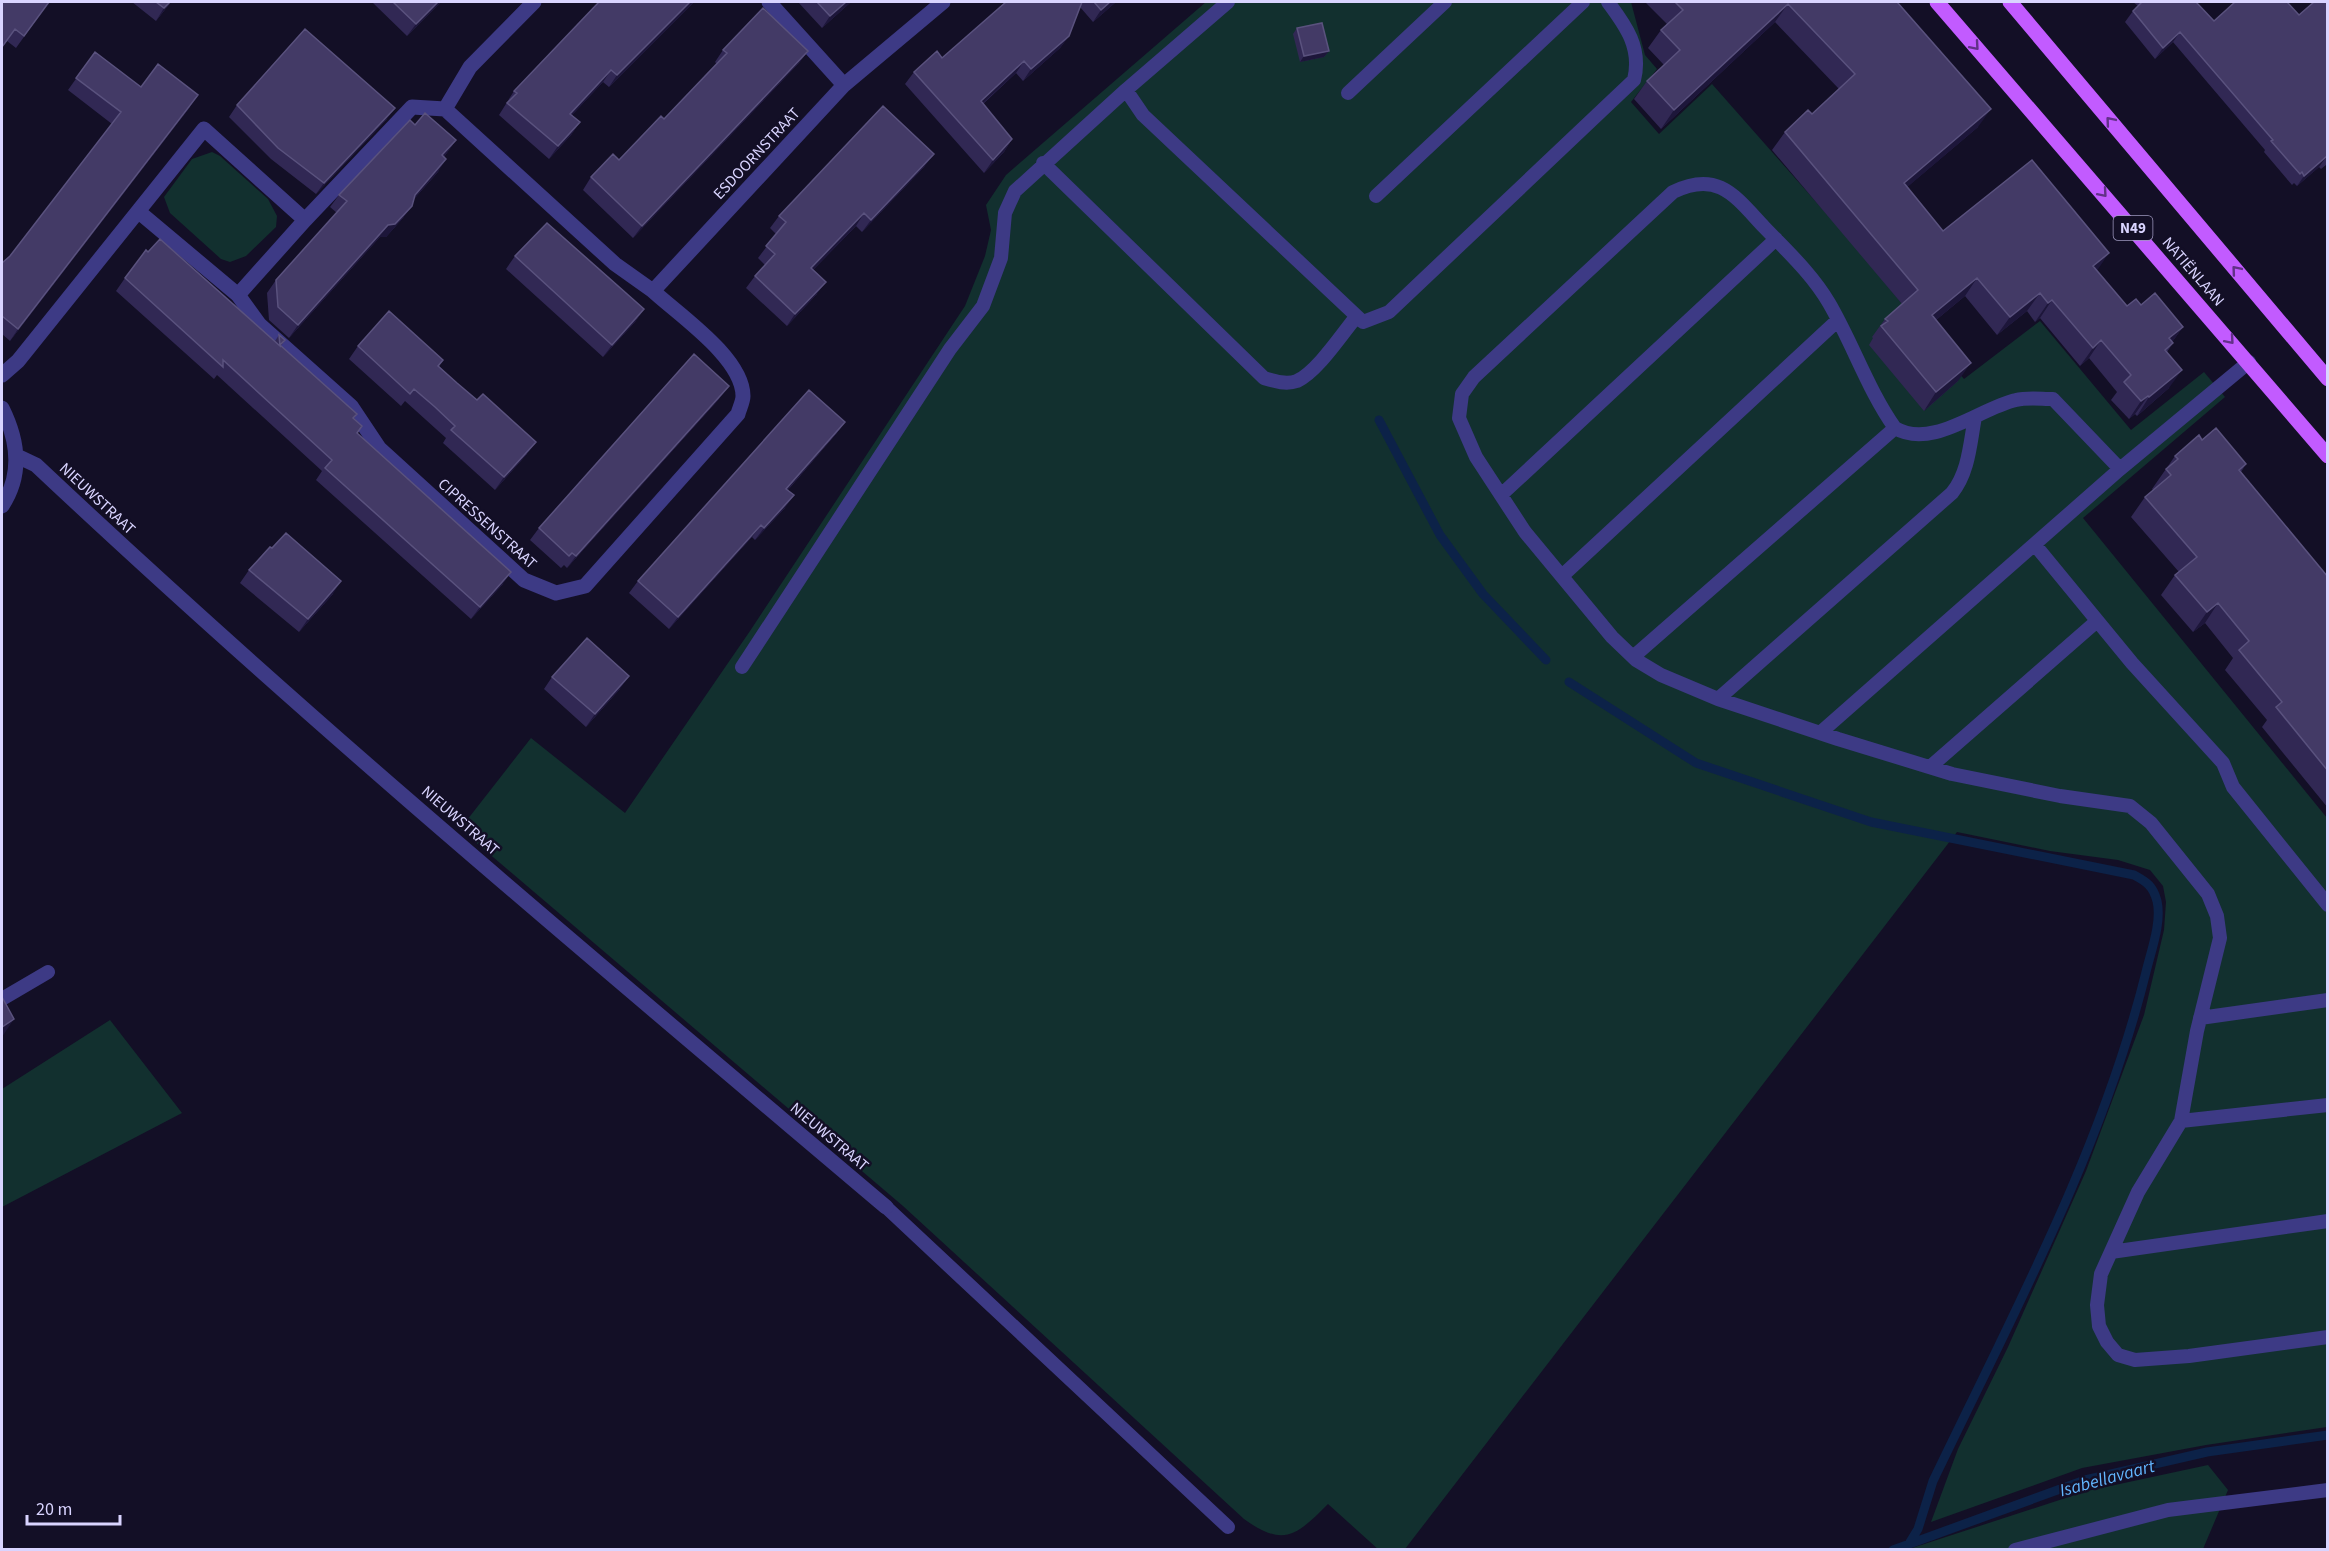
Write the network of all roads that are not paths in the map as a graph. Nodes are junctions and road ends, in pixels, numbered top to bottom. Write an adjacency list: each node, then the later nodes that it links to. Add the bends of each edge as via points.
1 (534, 2): 13 (street, via 470,68)
2 (769, 2): 10 (street)
3 (943, 2): 10 (street, ESDOORNSTRAAT)
4 (1228, 2): 11 (lane)
5 (1445, 2): 12 (lane)
6 (1583, 2): 15 (lane)
7 (1608, 2): 21 (lane, via 1635,48 1634,80 1389,312 1363,322)
8 (1936, 2): 23 (main road, NATIËNLAAN / N49, one-way to 23)
9 (2010, 2): 25 (main road, NATIËNLAAN, one-way to 9)
10 (844, 85): 19 (street, ESDOORNSTRAAT)
11 (1126, 90): 14 (lane); 21 (lane, via 1143,116)
12 (1348, 93)
13 (445, 109): 17 (street, via 412,107); 19 (street, CIPRESSENSTRAAT, via 615,264)
14 (1043, 163): 21 (lane, via 1264,378 1278,383 1296,381); 38 (lane, via 1015,191 1005,213 1001,258 983,306 950,349)
15 (1376, 196)
16 (139, 212): 17 (street, via 204,129); 20 (street, CIPRESSENSTRAAT); 24 (street, via 18,361)
17 (305, 220): 20 (street)
18 (1776, 239): 22 (lane, via 1811,277); 32 (lane); 32 (lane, via 1724,188 1711,183 1689,185 1673,192 1474,377 1462,394 1459,418 1476,457)
19 (653, 291): 20 (street, CIPRESSENSTRAAT, via 728,359 743,396 738,414 585,586 556,593 524,580 379,448 351,406 259,324)
20 (238, 295)
21 (1356, 317)
22 (1838, 320): 28 (lane); 35 (lane)
23 (2249, 362): 30 (main road, NATIËNLAAN / N49); 31 (lane)
24 (2, 375)
25 (2328, 379)
26 (2, 408): 29 (street, via 14,432)
27 (1975, 417): 28 (lane, via 1930,432 1903,433); 31 (lane, via 2016,399 2054,399); 39 (lane, via 1965,469 1952,493)
28 (1895, 428): 37 (lane)
29 (17, 456): 33 (street); 49 (street, NIEUWSTRAAT, via 36,465 157,578 444,830)
30 (2328, 456)
31 (2120, 469): 34 (lane)
32 (1501, 495): 35 (lane, via 1525,532)
33 (2, 506)
34 (2035, 545): 36 (lane); 40 (lane)
35 (1562, 576): 37 (lane)
36 (2097, 621): 41 (lane); 42 (lane, via 2223,763 2233,787)
37 (1633, 657): 39 (lane, via 1661,675)
38 (742, 667)
39 (1718, 699): 40 (lane)
40 (1820, 733): 41 (lane)
41 (1930, 767): 46 (lane, via 2060,796 2130,806 2151,823 2208,894 2217,916 2220,938)
42 (2328, 905)
43 (48, 972): 44 (lane)
44 (2, 999)
45 (2328, 1000): 46 (lane)
46 (2200, 1018): 48 (lane)
47 (2328, 1105): 48 (lane)
48 (2181, 1121): 51 (lane, via 2138,1192)
49 (886, 1207): 54 (lane)
50 (2328, 1221): 51 (lane)
51 (2111, 1252): 52 (lane, via 2101,1274 2097,1305 2099,1326 2118,1355 2160,1360)
52 (2328, 1337)
53 (2328, 1490): 55 (lane, via 2168,1510)
54 (1228, 1527)
55 (2015, 1550)

